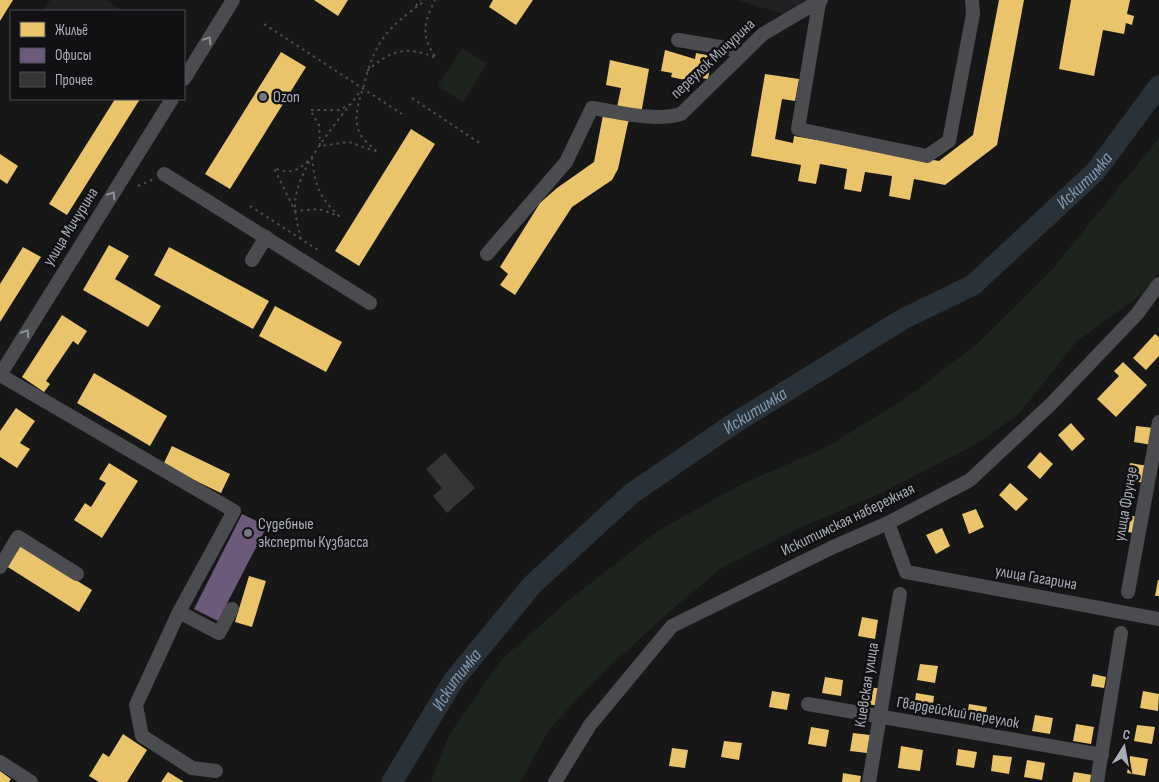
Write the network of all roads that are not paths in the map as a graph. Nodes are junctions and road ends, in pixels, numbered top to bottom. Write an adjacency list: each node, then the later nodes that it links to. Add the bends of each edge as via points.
1 (233, 0): 6 (street, one-way to 1)
2 (972, 0): 3 (street, via 973,14 949,141 927,156 798,129)
3 (820, 2): 5 (street, переулок Мичурина, via 762,34)
4 (678, 40): 5 (street)
5 (744, 51): 10 (street, переулок Мичурина, via 681,114 652,117 592,108 566,162)
6 (185, 77)
7 (171, 100): 14 (street, улица Мичурина, one-way to 7)
8 (164, 174): 9 (street)
9 (266, 237): 11 (street); 13 (street)
10 (487, 254)
11 (252, 260)
12 (1159, 284): 16 (street, Искитимская набережная, via 1137,314 1051,404 970,480)
13 (370, 303)
14 (0, 375): 22 (street, via 234,511)
15 (1159, 422): 19 (street, улица Фрунзе)
16 (888, 523): 23 (street, улица Гагарина, via 906,572); 31 (street, Искитимская набережная, via 672,626 590,725)
17 (0, 567): 18 (street, via 18,537)
18 (77, 574)
19 (1128, 592)
20 (900, 594): 26 (street, Киевская улица)
21 (232, 609): 22 (street, via 219,633)
22 (180, 612): 29 (street, via 136,705 142,736 192,768)
23 (1159, 619)
24 (1121, 633): 27 (street)
25 (808, 704): 26 (street, Гвардейский переулок)
26 (880, 717): 27 (street, Гвардейский переулок); 32 (street, Киевская улица)
27 (1102, 755): 33 (street)
28 (0, 762): 30 (street)
29 (216, 771)
30 (31, 782)
31 (555, 782)
32 (869, 782)
33 (1097, 782)

